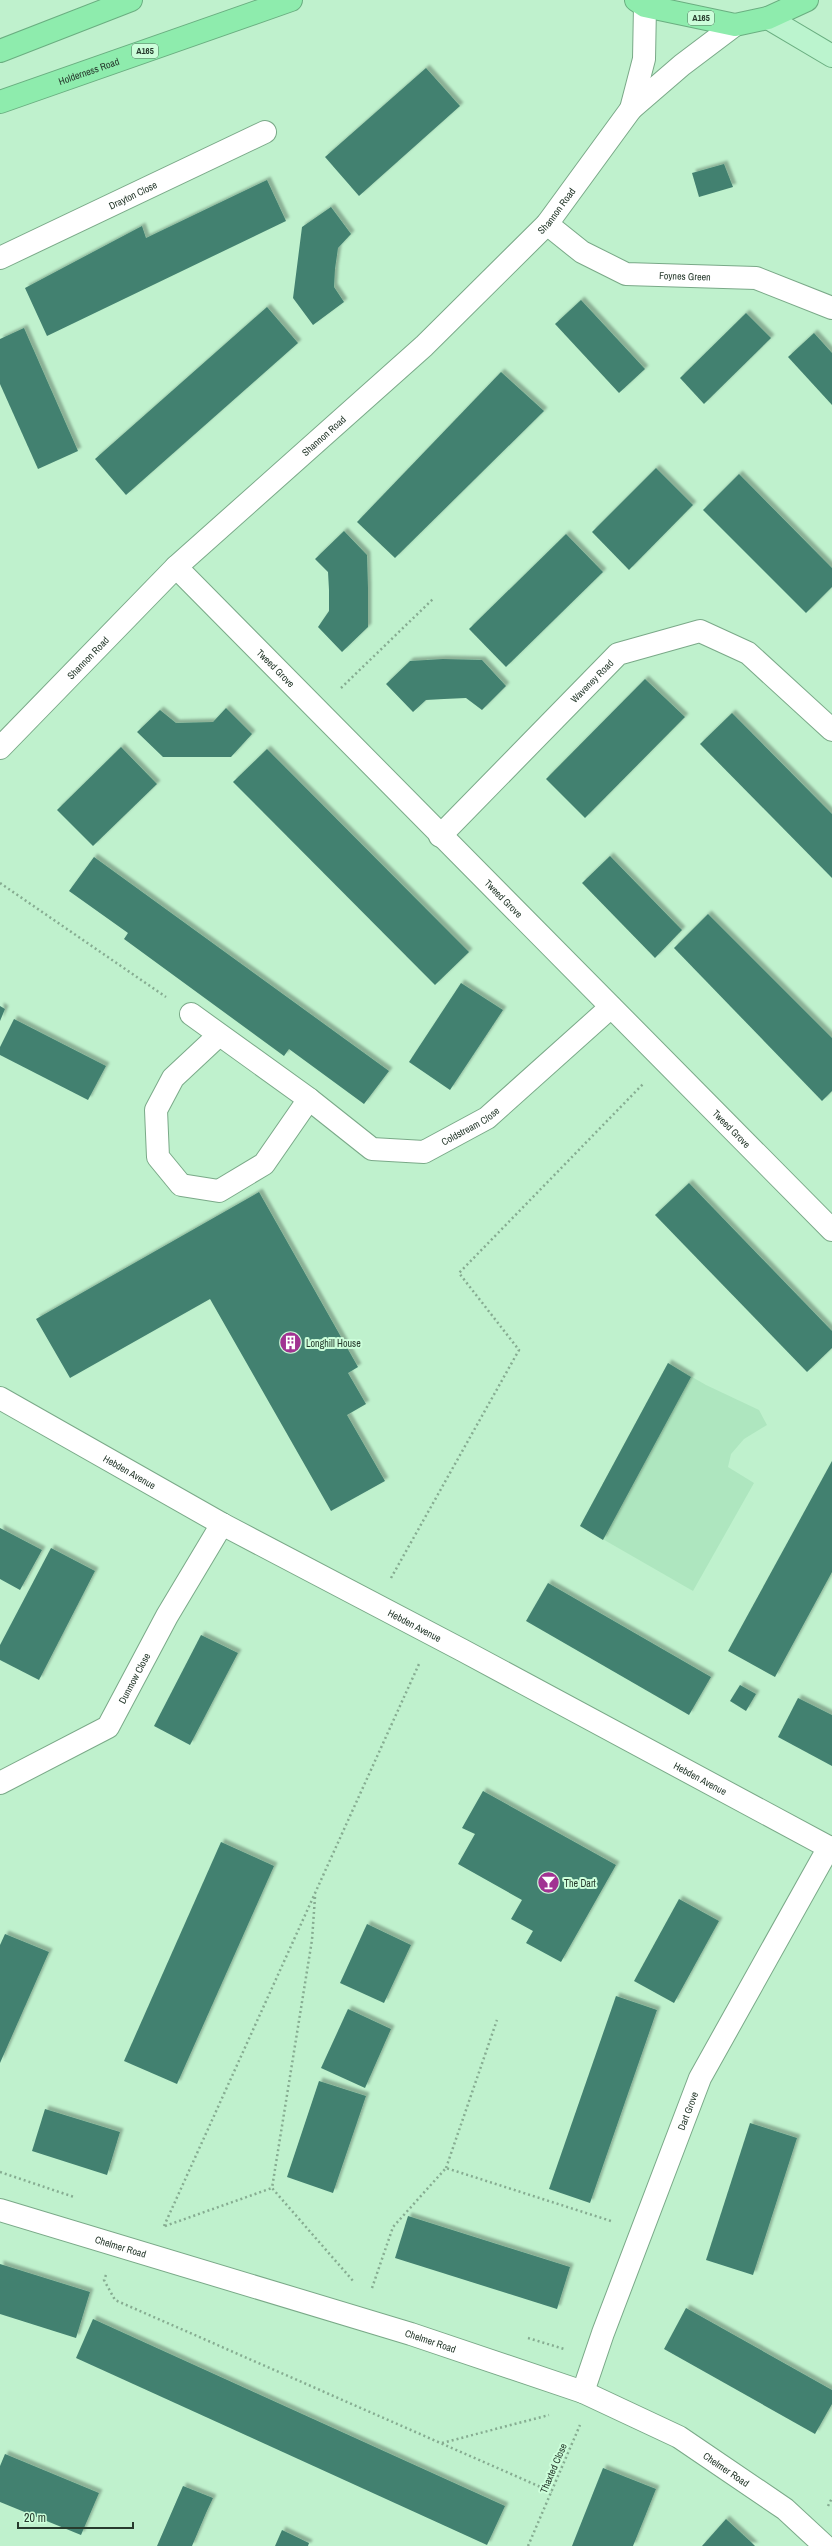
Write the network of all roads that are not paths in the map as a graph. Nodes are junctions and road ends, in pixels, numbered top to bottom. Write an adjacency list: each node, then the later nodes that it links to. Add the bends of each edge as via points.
1 (131, 0): 7 (highway)
2 (291, 0): 9 (highway, Holderness Road / A165)
3 (807, 0): 5 (highway, A165)
4 (640, 3): 6 (highway, A165); 10 (street, Shannon Road, via 644,59)
5 (768, 18): 6 (highway, A165); 8 (main road)
6 (735, 24): 10 (street, Shannon Road)
7 (0, 51)
8 (832, 56)
9 (0, 102)
10 (631, 109): 12 (street, Shannon Road)
11 (265, 132): 13 (street, Drayton Close)
12 (547, 224): 14 (street, Foynes Green, via 582,252 626,274 756,278); 15 (street, Shannon Road, via 424,346)
13 (0, 258)
14 (832, 308)
15 (176, 567): 17 (street, Shannon Road); 18 (street, Tweed Grove)
16 (832, 730): 18 (street, Waveney Road, via 748,653 700,630 618,654)
17 (1, 744)
18 (440, 836): 19 (street, Tweed Grove)
19 (611, 1008): 22 (street, Coldstream Close, via 487,1118 424,1152 372,1149); 23 (street, Tweed Grove)
20 (191, 1014): 21 (street, Coldstream Close)
21 (219, 1035): 22 (street, Coldstream Close); 22 (street, via 173,1078 156,1110 158,1157 181,1185 218,1191 264,1164)
22 (309, 1099)
23 (832, 1230)
24 (0, 1398): 25 (street, Hebden Avenue)
25 (222, 1524): 26 (street, Dunmow Close, via 168,1616 108,1727); 27 (street, Hebden Avenue, via 433,1634)
26 (0, 1783)
27 (830, 1848): 29 (street, Dart Grove, via 700,2078 594,2359)
28 (0, 2210): 29 (street, Chelmer Road, via 411,2334)
29 (589, 2395): 30 (street, Chelmer Road, via 679,2437 785,2510)
30 (825, 2546)

